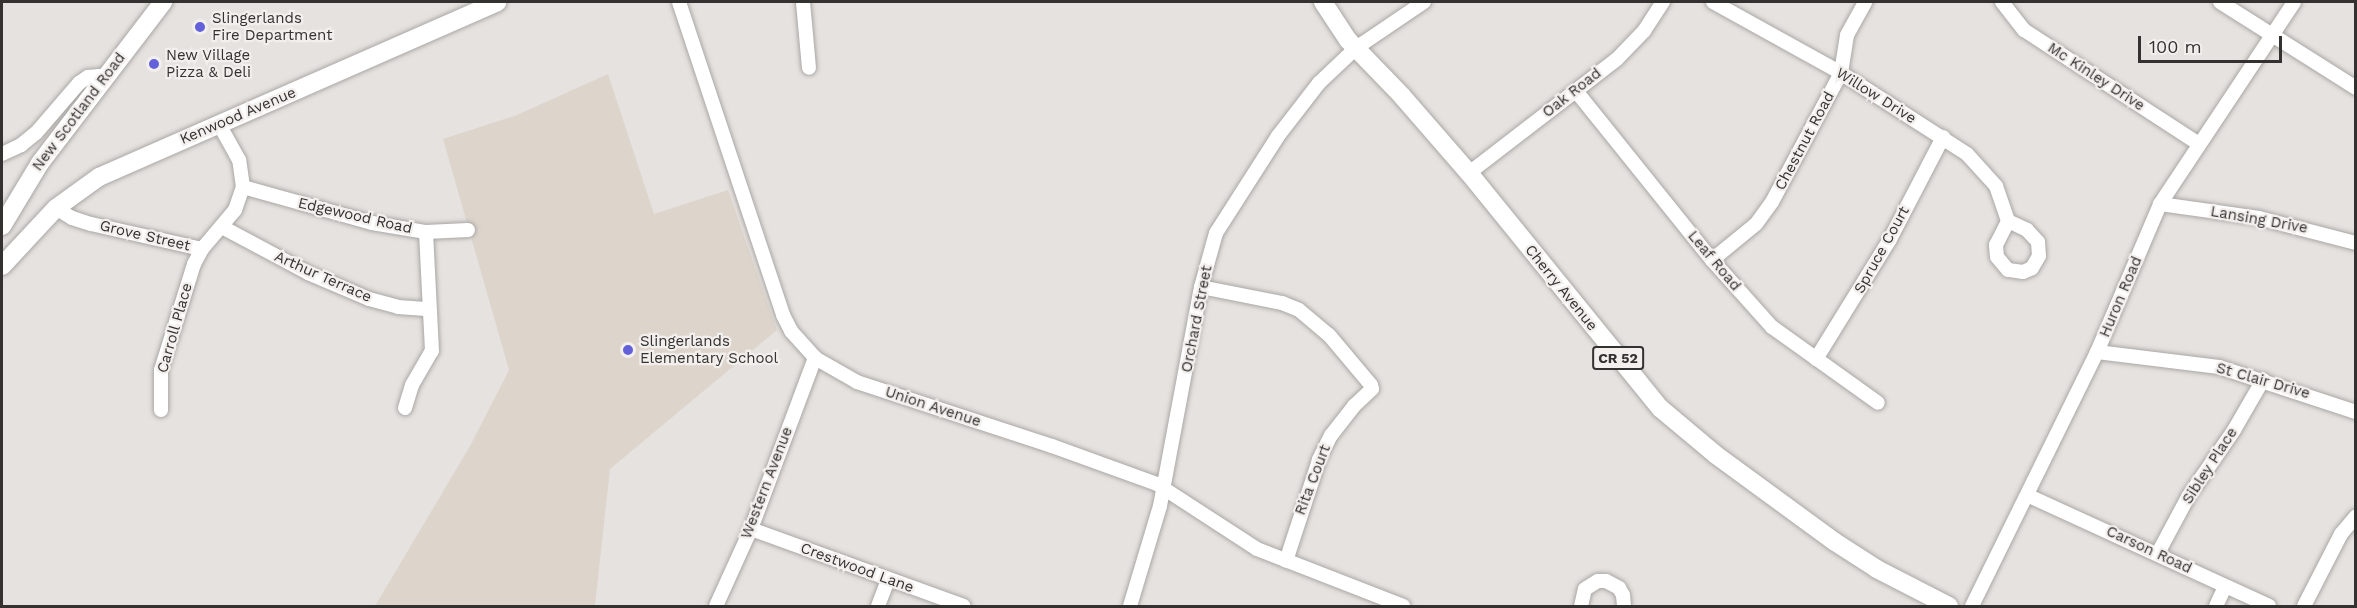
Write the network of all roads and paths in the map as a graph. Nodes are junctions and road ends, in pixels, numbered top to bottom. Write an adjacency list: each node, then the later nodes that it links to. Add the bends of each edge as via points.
1 (163, 2): 18 (main road, New Scotland Road)
2 (497, 2): 21 (main road, Kenwood Avenue)
3 (679, 2): 41 (street, Union Avenue, via 783,315 791,331)
4 (803, 2): 16 (street)
5 (1310, 2): 15 (main road, Cherry Avenue / CR 52)
6 (1323, 2): 15 (main road, Cherry Avenue / CR 52)
7 (1424, 2): 15 (street, Orchard Street)
8 (1663, 2): 20 (street, Oak Road, via 1644,31 1617,59)
9 (1713, 2): 17 (street, Willow Drive)
10 (1865, 2): 17 (street, Chestnut Road, via 1847,35)
11 (2002, 2): 23 (street, Mc Kinley Drive, via 2024,30)
12 (2220, 2): 14 (street)
13 (2294, 2): 14 (street, Huron Road)
14 (2271, 32): 19 (street); 23 (street, Huron Road)
15 (1352, 44): 25 (main road, Cherry Avenue / CR 52); 38 (street, Orchard Street, via 1278,136 1234,202 1216,233)
16 (809, 68)
17 (1841, 74): 22 (street, Willow Drive); 36 (street, Chestnut Road, via 1772,202 1756,224)
18 (104, 78): 24 (street, via 88,77 79,83 36,133); 30 (main road, New Scotland Road, via 40,163)
19 (2355, 88)
20 (1576, 91): 25 (street, Oak Road); 36 (street, Leaf Road)
21 (219, 124): 26 (street, via 240,160); 28 (main road, Kenwood Avenue, via 118,167)
22 (1943, 137): 29 (street, Willow Drive, via 1988,174); 42 (street, Spruce Court, via 1890,239)
23 (2199, 144): 27 (street, Huron Road)
24 (2, 154)
25 (1469, 173): 63 (main road, Cherry Avenue / CR 52, via 1642,387 1685,430 1860,558)
26 (243, 187): 31 (street, Grove Street, via 235,210); 33 (street, Edgewood Road, via 352,218)
27 (2160, 204): 34 (street, Lansing Drive, via 2259,218); 40 (street, Huron Road)
28 (56, 208): 35 (street, Grove Street, via 91,224); 37 (main road, Kenwood Avenue)
29 (2008, 220)
30 (2, 226)
31 (222, 227): 35 (street, Grove Street); 39 (street, Arthur Terrace, via 309,273 369,299 407,309)
32 (468, 230): 33 (street, Edgewood Road)
33 (426, 232): 39 (street)
34 (2355, 243)
35 (202, 249): 46 (street, Carroll Place, via 161,370)
36 (1712, 260): 42 (street, Leaf Road, via 1772,327)
37 (2, 266)
38 (1201, 287): 48 (street, Orchard Street); 53 (street, Rita Court, via 1299,310 1344,351 1372,389 1341,420 1318,460)
39 (429, 309): 45 (street, via 432,351 412,385)
40 (2097, 352): 43 (street, St Clair Drive, via 2219,367); 49 (street, Huron Road)
41 (815, 358): 48 (street, Union Avenue, via 857,382 1052,446); 51 (street, Western Avenue)
42 (1816, 359): 44 (street, Leaf Road)
43 (2263, 380): 47 (street, St Clair Drive); 52 (street, Sibley Place, via 2198,480)
44 (1878, 403)
45 (405, 408)
46 (161, 410)
47 (2355, 412)
48 (1163, 489): 53 (street, Union Avenue, via 1239,538); 59 (street, Orchard Street)
49 (2029, 496): 52 (street, Carson Road); 64 (street, Huron Road)
50 (2355, 516): 67 (street, via 2341,534)
51 (751, 529): 54 (street, Crestwood Lane); 56 (street, Western Avenue)
52 (2158, 553): 55 (street, Carson Road)
53 (1286, 561): 60 (street, Union Avenue)
54 (888, 580): 57 (street); 58 (street, Crestwood Lane)
55 (2226, 587): 65 (street); 66 (street, Carson Road)
56 (716, 606)
57 (878, 606)
58 (964, 606)
59 (1130, 606)
60 (1403, 606)
61 (1581, 606): 62 (street, via 1585,589 1606,581 1619,588)
62 (1624, 606)
63 (1949, 606)
64 (1972, 606)
65 (2216, 606)
66 (2269, 606)
67 (2304, 606)

